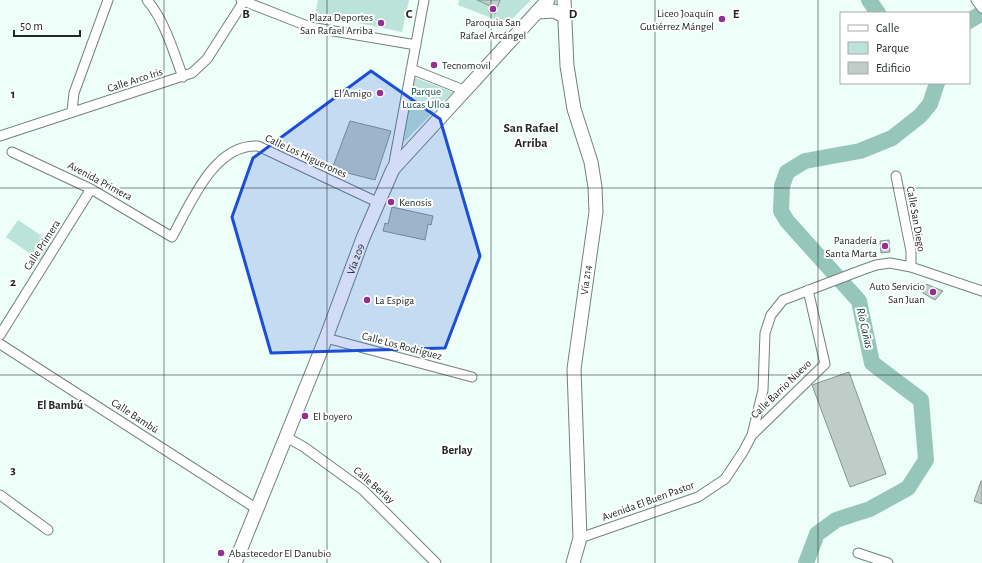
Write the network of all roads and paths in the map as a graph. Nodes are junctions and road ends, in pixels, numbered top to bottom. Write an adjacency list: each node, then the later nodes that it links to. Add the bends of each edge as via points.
1 (108, 0): 13 (street, via 74,93)
2 (147, 0): 11 (street, via 162,23)
3 (424, 0): 9 (street)
4 (548, 0): 7 (main road, Vía 209)
5 (564, 0): 8 (main road, Vía 214)
6 (243, 1): 9 (street, via 310,27); 11 (street, Calle Arco Iris, via 207,59 192,73)
7 (537, 12): 8 (main road, via 554,11); 12 (main road, Vía 209)
8 (564, 16): 33 (main road, Vía 214, via 567,66 574,109 591,162 596,212 574,369)
9 (416, 45): 10 (street)
10 (412, 69): 12 (street); 16 (street)
11 (183, 77): 13 (street, Calle Arco Iris)
12 (466, 91): 16 (main road, Vía 209)
13 (72, 112): 14 (street, Calle Arco Iris)
14 (0, 136)
15 (12, 152): 18 (street, Avenida Primera)
16 (393, 168): 19 (main road, Vía 209)
17 (896, 176): 21 (street, Calle San Diego, via 911,251)
18 (92, 189): 20 (street, Avenida Primera); 24 (street, Calle Primera)
19 (377, 202): 20 (street, Calle Los Higuerones, via 263,148 248,145 232,152 204,179); 25 (main road, Vía 209)
20 (172, 237)
21 (911, 267): 22 (street, Avenida El Buen Pastor, via 876,265); 23 (street, Avenida El Buen Pastor)
22 (808, 290): 28 (street, Avenida El Buen Pastor, via 783,300 771,315 765,333 763,390); 28 (street, Calle Barrio Nuevo, via 825,364)
23 (982, 291)
24 (0, 335)
25 (326, 338): 27 (street, Calle Los Rodriguez); 29 (main road, Vía 209)
26 (0, 344): 31 (street, Calle Bambú)
27 (472, 378)
28 (752, 435): 33 (street, Avenida El Buen Pastor, via 724,479 698,497)
29 (286, 437): 31 (main road, Vía 209); 36 (street, Calle Berlay, via 364,490)
30 (0, 495): 32 (street)
31 (257, 509): 35 (main road, Vía 209)
32 (48, 530)
33 (580, 538): 37 (main road, Vía 214)
34 (858, 553): 38 (street)
35 (235, 563)
36 (436, 563)
37 (573, 563)
38 (888, 563)

